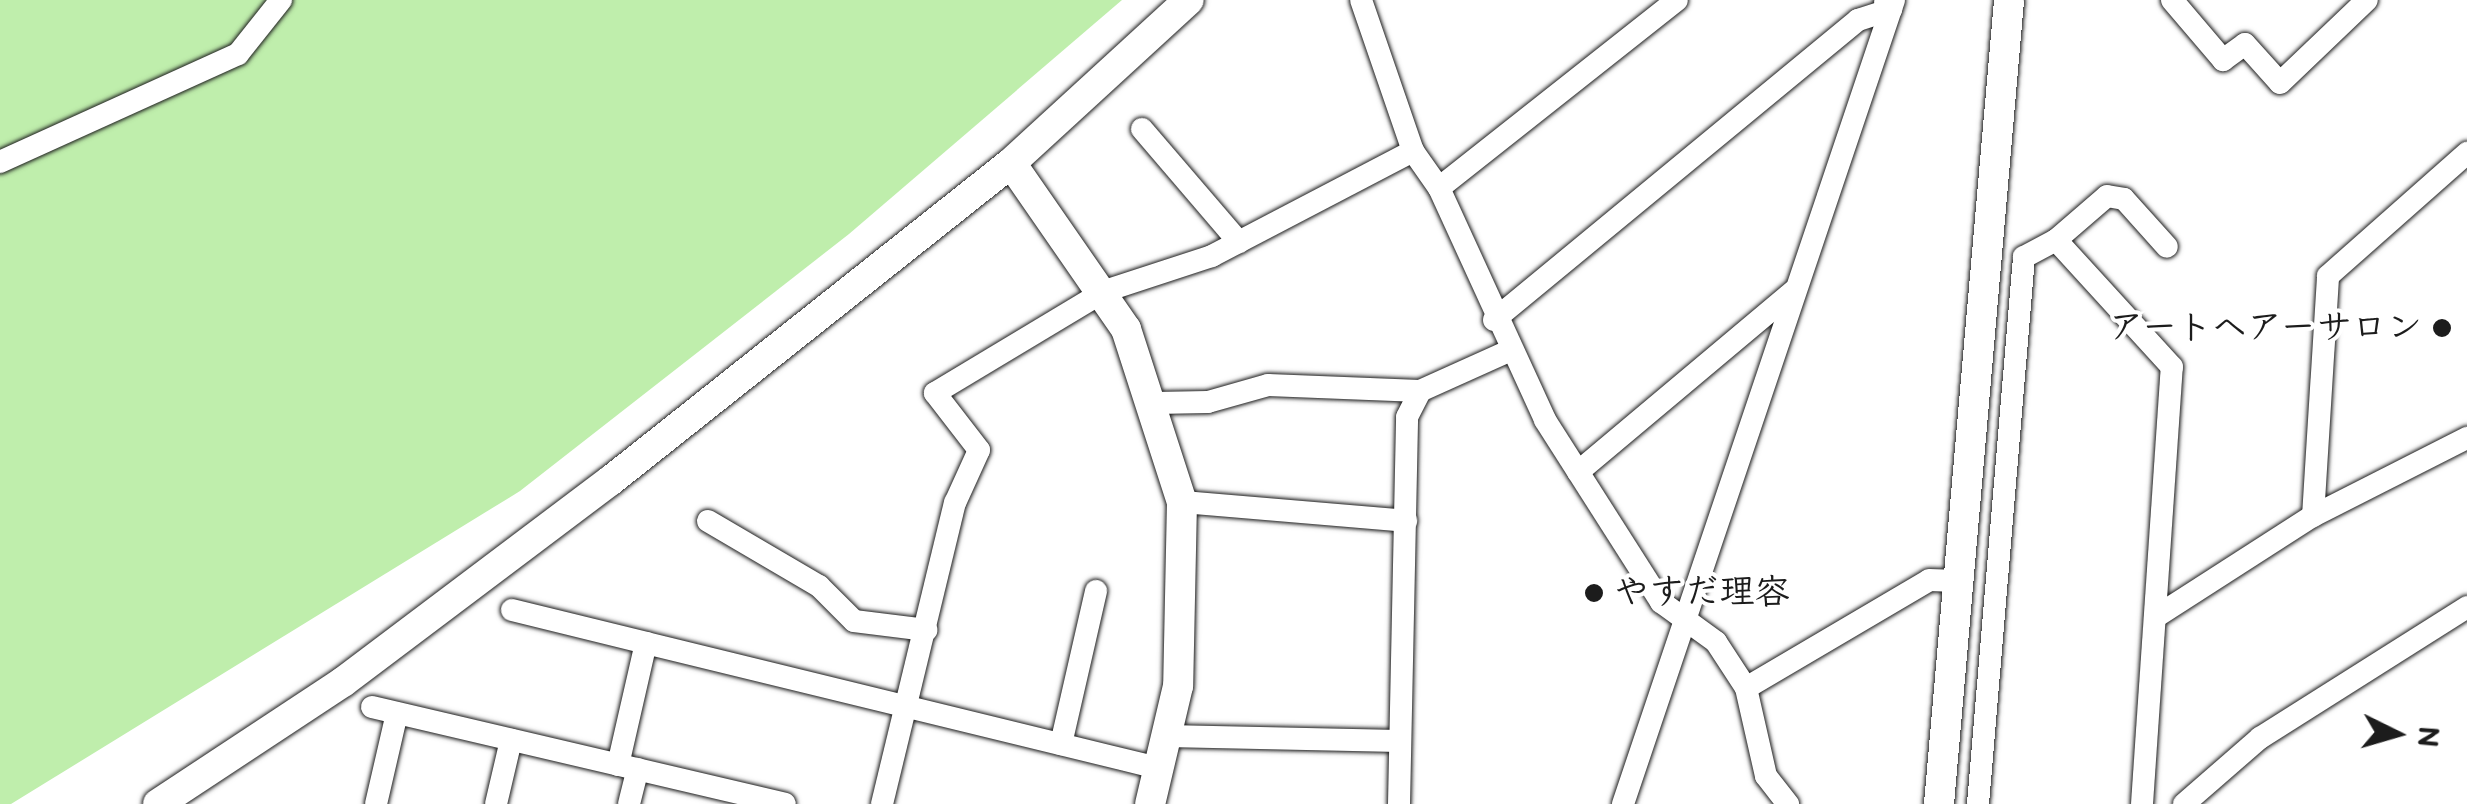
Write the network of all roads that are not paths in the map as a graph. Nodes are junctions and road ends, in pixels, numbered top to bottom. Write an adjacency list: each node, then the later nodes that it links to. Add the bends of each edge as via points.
1 (281, 0): 12 (street, via 238,54)
2 (1189, 0): 13 (street)
3 (1362, 0): 10 (street)
4 (1677, 0): 14 (street)
5 (2010, 0): 30 (street)
6 (2172, 0): 7 (street, via 2223,60 2245,44 2280,83)
7 (2366, 0)
8 (1889, 3): 18 (street); 20 (street, via 1858,20)
9 (1142, 129): 16 (street)
10 (1412, 152): 14 (street); 16 (street)
11 (2467, 153): 27 (street, via 2328,276)
12 (0, 162)
13 (1011, 163): 19 (street); 49 (street, via 343,682)
14 (1439, 188): 20 (street)
15 (2056, 240): 17 (street, via 2107,196 2124,199); 34 (street, via 2172,367); 60 (street, via 2024,256)
16 (1238, 242): 19 (street)
17 (2166, 247)
18 (1794, 290): 25 (street); 35 (street)
19 (1104, 291): 23 (street); 36 (street, via 935,394 979,450 955,503)
20 (1494, 320): 21 (street)
21 (1509, 350): 22 (street); 25 (street)
22 (1420, 391): 23 (street, via 1268,385 1208,402); 28 (street, via 1407,417)
23 (1155, 403): 26 (street)
24 (2467, 438): 27 (street)
25 (1578, 472): 35 (street, via 1661,602)
26 (1182, 502): 28 (street); 42 (street, via 1186,576)
27 (2313, 516): 34 (street)
28 (1406, 520): 44 (street)
29 (708, 521): 36 (street, via 819,586 854,621)
30 (1958, 581): 38 (street, via 1929,580); 59 (street)
31 (1096, 591): 45 (street)
32 (2467, 607): 62 (street, via 2274,728)
33 (512, 610): 37 (street)
34 (2157, 616): 61 (street)
35 (1684, 617): 38 (street, via 1716,642); 57 (street)
36 (926, 630): 39 (street)
37 (646, 643): 39 (street); 46 (street)
38 (1746, 688): 58 (street, via 1766,776)
39 (906, 706): 45 (street); 54 (street)
40 (372, 707): 41 (street)
41 (397, 713): 43 (street); 50 (street)
42 (1166, 736): 44 (street); 47 (street)
43 (511, 740): 46 (street); 51 (street)
44 (1400, 741): 56 (street)
45 (1061, 744): 47 (street)
46 (628, 767): 48 (street); 52 (street)
47 (1158, 768): 55 (street)
48 (760, 801): 53 (street)
49 (158, 804)
50 (376, 804)
51 (496, 804)
52 (629, 804)
53 (784, 804)
54 (882, 804)
55 (1150, 804)
56 (1398, 804)
57 (1623, 804)
58 (1788, 804)
59 (1939, 804)
60 (1978, 804)
61 (2142, 804)
62 (2184, 804)

